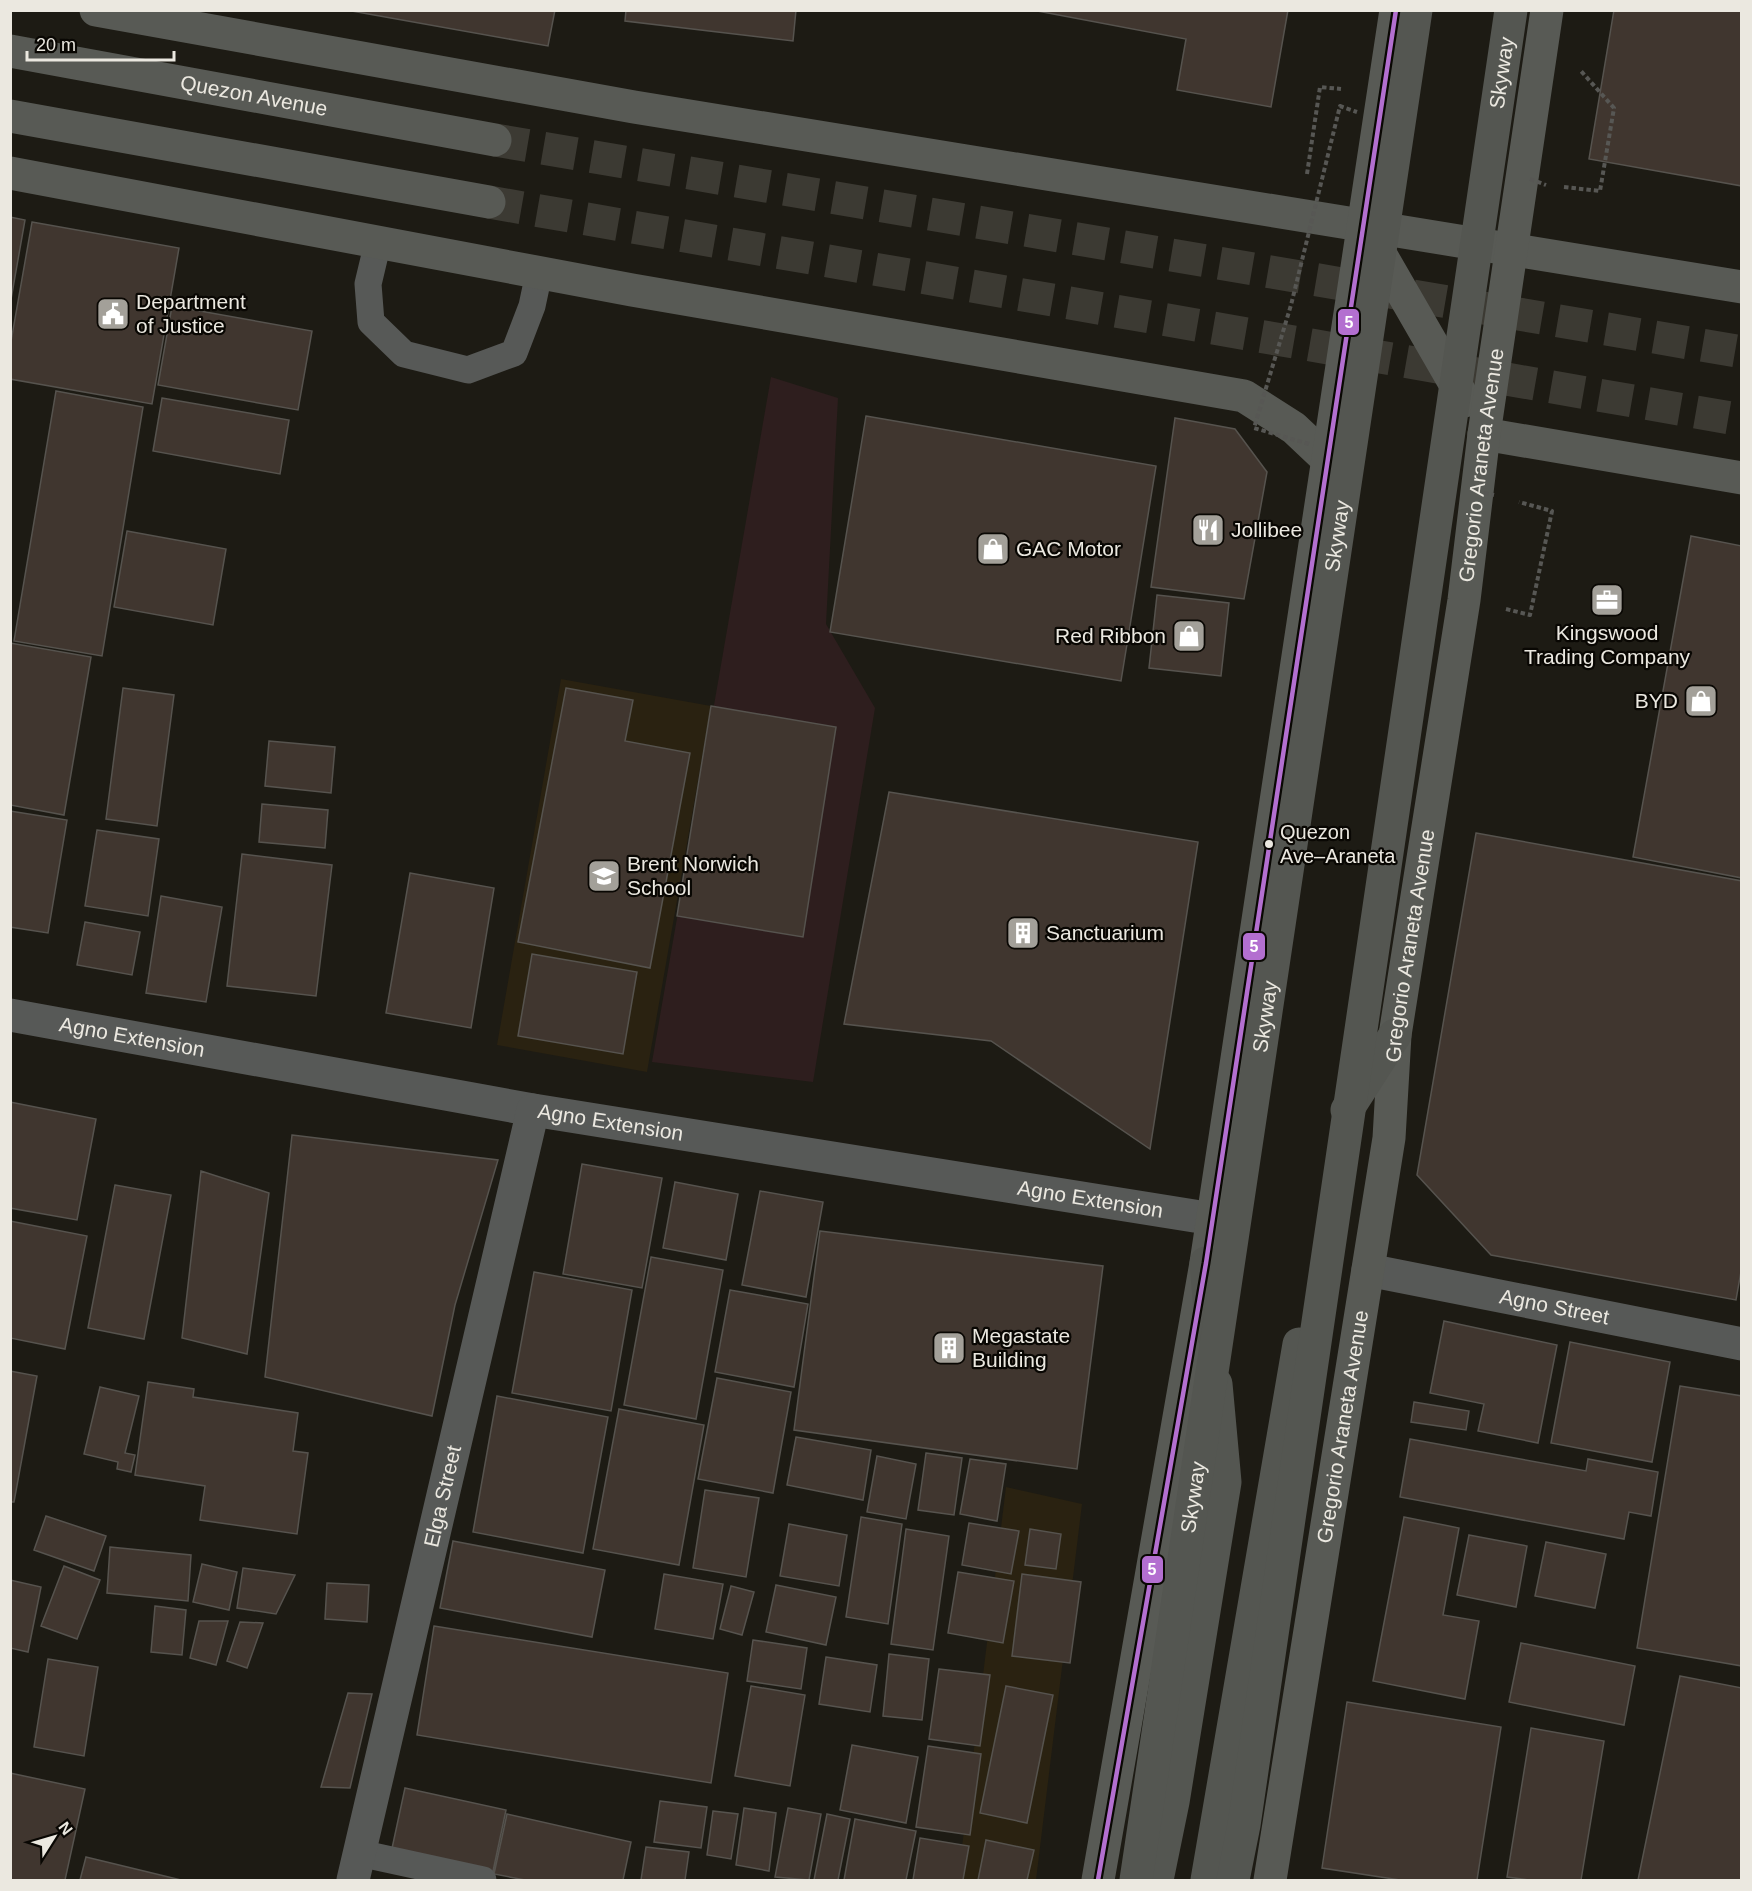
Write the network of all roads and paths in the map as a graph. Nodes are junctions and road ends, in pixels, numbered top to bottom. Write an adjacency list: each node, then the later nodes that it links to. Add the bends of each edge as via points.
1 (96, 10): 15 (main road, via 634,107)
2 (1396, 10): 15 (main road)
3 (1416, 10): 39 (highway, Skyway, bridge)
4 (1511, 10): 42 (highway, Skyway, bridge)
5 (1546, 10): 17 (main road, Gregorio Araneta Avenue)
6 (10, 51): 10 (main road, Quezon Avenue)
7 (1341, 89): 11 (path, via 1320,87)
8 (1614, 108): 13 (path, via 1600,191)
9 (10, 116): 14 (main road)
10 (495, 140)
11 (1309, 158)
12 (10, 173): 16 (main road)
13 (1546, 185)
14 (489, 202)
15 (1363, 223): 17 (main road); 21 (main road); 23 (main road)
16 (378, 242): 18 (main road); 18 (lane, via 368,284 371,322 404,354 468,370 514,353 532,306)
17 (1511, 248): 19 (main road); 21 (main road, Gregorio Araneta Avenue)
18 (539, 273): 23 (main road, via 1244,396 1294,428)
19 (1742, 286)
20 (1253, 422): 22 (path)
21 (1484, 435): 24 (main road); 30 (main road, Gregorio Araneta Avenue, via 1464,600)
22 (1267, 441)
23 (1329, 461): 32 (main road)
24 (1742, 478)
25 (1494, 495): 26 (path)
26 (1503, 498)
27 (1513, 501): 28 (path, via 1552,511)
28 (1530, 615)
29 (10, 1014): 31 (street, Agno Extension)
30 (1395, 1035): 34 (main road, Gregorio Araneta Avenue, via 1389,1138); 41 (highway, via 1334,1130)
31 (533, 1110): 32 (street, Agno Extension); 36 (street, Elga Street)
32 (1213, 1219): 33 (main road)
33 (1206, 1263): 38 (main road); 40 (highway, via 1225,1482)
34 (1368, 1270): 35 (street, Agno Street); 43 (main road, Gregorio Araneta Avenue)
35 (1742, 1344)
36 (356, 1867): 37 (lane)
37 (483, 1881)
38 (1098, 1881)
39 (1136, 1881)
40 (1157, 1881)
41 (1207, 1881)
42 (1233, 1881)
43 (1270, 1881)

